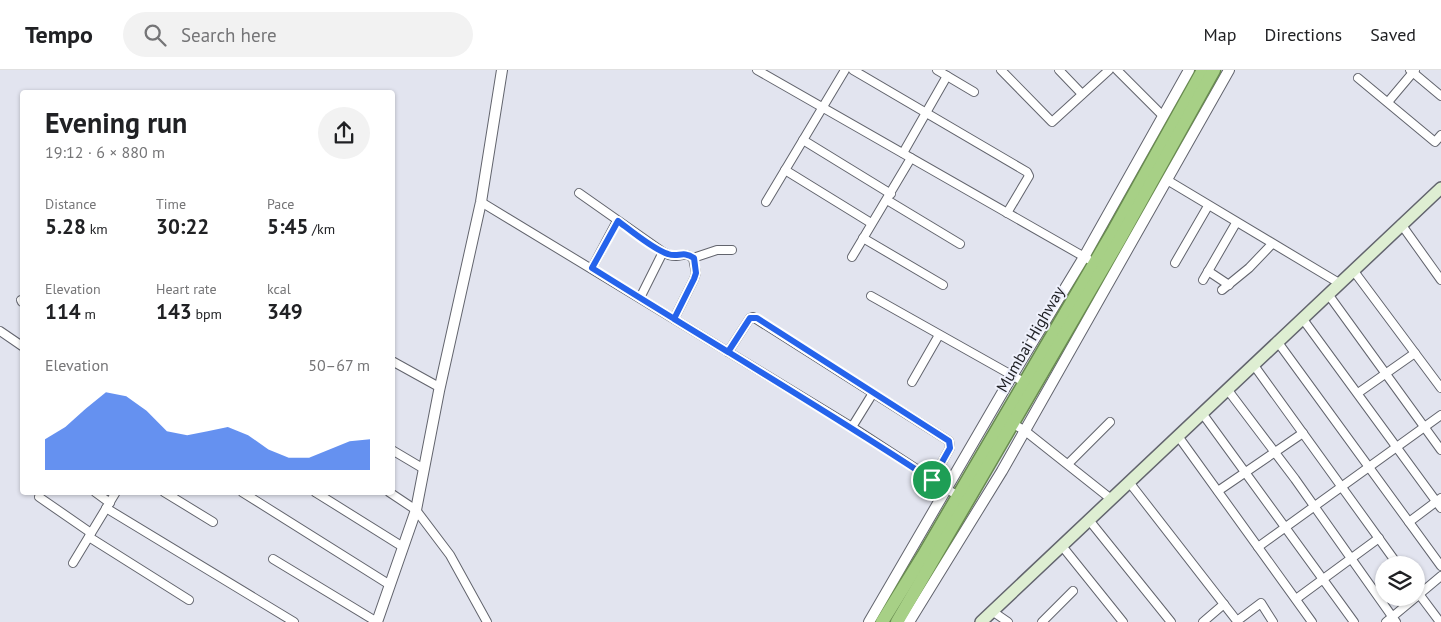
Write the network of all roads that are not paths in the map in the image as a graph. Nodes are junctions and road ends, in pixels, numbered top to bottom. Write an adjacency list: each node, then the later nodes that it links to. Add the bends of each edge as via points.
1 (502, 70): 34 (street)
2 (757, 70): 22 (street)
3 (845, 70): 22 (street)
4 (853, 70): 23 (street)
5 (937, 70): 15 (street)
6 (1001, 70): 18 (street, via 1052,122)
7 (1059, 70): 18 (street)
8 (1109, 70): 18 (street)
9 (1116, 70): 24 (street)
10 (1189, 70): 21 (street)
11 (1203, 70): 21 (highway, Mumbai Highway)
12 (1214, 70): 84 (highway, Mumbai Highway)
13 (1229, 70): 30 (street)
14 (1413, 71): 19 (street); 20 (street)
15 (947, 76): 17 (street); 23 (street)
16 (1358, 78): 20 (street)
17 (974, 92)
18 (1082, 94)
19 (1441, 96)
20 (1388, 102): 25 (street, via 1435,142)
21 (1175, 106): 24 (street); 49 (highway, Mumbai Highway)
22 (822, 107): 26 (street); 27 (street)
23 (926, 113): 27 (street); 37 (street, via 1027,172 1029,176)
24 (1163, 116): 49 (street)
25 (1441, 135)
26 (803, 140): 29 (street); 33 (street)
27 (903, 153): 28 (street)
28 (911, 158): 33 (street); 37 (street)
29 (785, 170): 35 (street); 39 (street)
30 (1167, 180): 36 (street); 84 (street)
31 (1441, 188): 41 (main road)
32 (579, 192): 38 (street)
33 (889, 197): 39 (street); 43 (street)
34 (481, 202): 51 (street); 75 (street)
35 (766, 202)
36 (1208, 206): 40 (street); 50 (street)
37 (1007, 213): 49 (street)
38 (618, 221): 46 (street); 51 (street)
39 (871, 223): 42 (street)
40 (1236, 223): 44 (street); 53 (street)
41 (1401, 224): 52 (main road); 55 (street)
42 (863, 238): 47 (street); 57 (street)
43 (960, 244)
44 (1272, 244): 53 (street, via 1226,288); 56 (street)
45 (732, 250): 48 (street, via 716,250)
46 (662, 252): 48 (street, via 677,256 683,253); 60 (street)
47 (852, 257)
48 (694, 258): 62 (street, via 696,273)
49 (1089, 260): 72 (street); 74 (highway, Mumbai Highway)
50 (1175, 264)
51 (592, 268): 60 (street)
52 (1353, 270): 56 (main road); 68 (street)
53 (1208, 271): 54 (street)
54 (1203, 280)
55 (1441, 280)
56 (1339, 283): 58 (main road)
57 (943, 285)
58 (1328, 294): 61 (main road); 71 (street)
59 (871, 296): 64 (street)
60 (640, 298): 62 (street)
61 (1302, 318): 65 (main road); 79 (street)
62 (674, 319): 67 (street)
63 (0, 331): 66 (street)
64 (939, 335): 72 (street); 73 (street)
65 (1278, 341): 70 (main road); 93 (street)
66 (20, 345)
67 (728, 352): 78 (street, via 750,318 754,317); 83 (street)
68 (1415, 353): 71 (street); 76 (street)
69 (395, 363): 75 (street)
70 (1253, 364): 77 (main road); 86 (street)
71 (1386, 374): 79 (street); 85 (street)
72 (1012, 376): 74 (street); 99 (street)
73 (912, 382)
74 (1024, 382): 107 (highway, Mumbai Highway)
75 (440, 387): 94 (street)
76 (1441, 388)
77 (1227, 389): 80 (main road); 91 (street)
78 (873, 393): 83 (street); 96 (street, via 949,441 950,448)
79 (1358, 393): 88 (street)
80 (1202, 413): 87 (main road); 95 (street)
81 (1441, 415): 85 (street)
82 (1110, 422): 92 (street)
83 (852, 427): 96 (street)
84 (1019, 427): 92 (street); 145 (highway, Mumbai Highway); 146 (street, via 1002,471)
85 (1424, 427): 88 (street); 89 (street)
86 (1303, 433): 91 (street); 98 (street)
87 (1178, 436): 97 (main road); 100 (street)
88 (1397, 447): 93 (street); 110 (street)
89 (1441, 450)
90 (395, 452): 94 (street)
91 (1275, 452): 95 (street); 112 (street)
92 (1068, 464): 109 (street)
93 (1369, 467): 98 (street); 116 (street)
94 (424, 469): 113 (street)
95 (1245, 472): 100 (street); 117 (street)
96 (932, 480): 99 (street)
97 (1129, 482): 109 (main road); 135 (street)
98 (1341, 487): 112 (street); 119 (street)
99 (946, 489): 107 (street); 143 (street)
100 (1218, 491): 121 (street)
101 (98, 495): 111 (street)
102 (114, 495): 111 (street)
103 (169, 495): 115 (street)
104 (247, 495): 130 (street)
105 (320, 495): 122 (street)
106 (394, 495): 113 (street)
107 (958, 496): 144 (highway, Mumbai Highway)
108 (39, 497): 118 (street)
109 (1111, 499): 114 (main road)
110 (1440, 502): 116 (street)
111 (108, 505): 118 (street); 140 (street)
112 (1314, 506): 117 (street); 125 (street)
113 (416, 510): 122 (street); 142 (street, via 450,556)
114 (1089, 520): 120 (main road); 151 (street)
115 (213, 522)
116 (1409, 522): 127 (street)
117 (1286, 527): 121 (street); 129 (street)
118 (90, 535): 126 (street); 134 (street)
119 (1379, 538): 123 (street); 125 (street)
120 (1062, 546): 138 (main road); 150 (street)
121 (1258, 546): 133 (street)
122 (403, 547): 130 (street)
123 (1392, 556)
124 (273, 559): 141 (street)
125 (1351, 559): 129 (street); 139 (street)
126 (73, 563)
127 (1441, 566)
128 (1441, 576): 131 (street)
129 (1323, 579): 133 (street); 155 (street)
130 (390, 585): 141 (street)
131 (1425, 588)
132 (1073, 591): 149 (street)
133 (1296, 599): 154 (street)
134 (189, 600)
135 (1224, 604): 152 (street); 153 (street, via 1237,621 1261,604)
136 (1425, 604): 156 (street)
137 (1405, 606): 139 (street)
138 (992, 611): 147 (main road); 148 (street)
139 (1392, 620)
140 (294, 622)
141 (377, 622)
142 (486, 622)
143 (868, 622)
144 (882, 622)
145 (898, 622)
146 (908, 622)
147 (981, 622)
148 (1008, 622)
149 (1042, 622)
150 (1123, 622)
151 (1171, 622)
152 (1203, 622)
153 (1273, 622)
154 (1312, 622)
155 (1354, 622)
156 (1440, 622)

